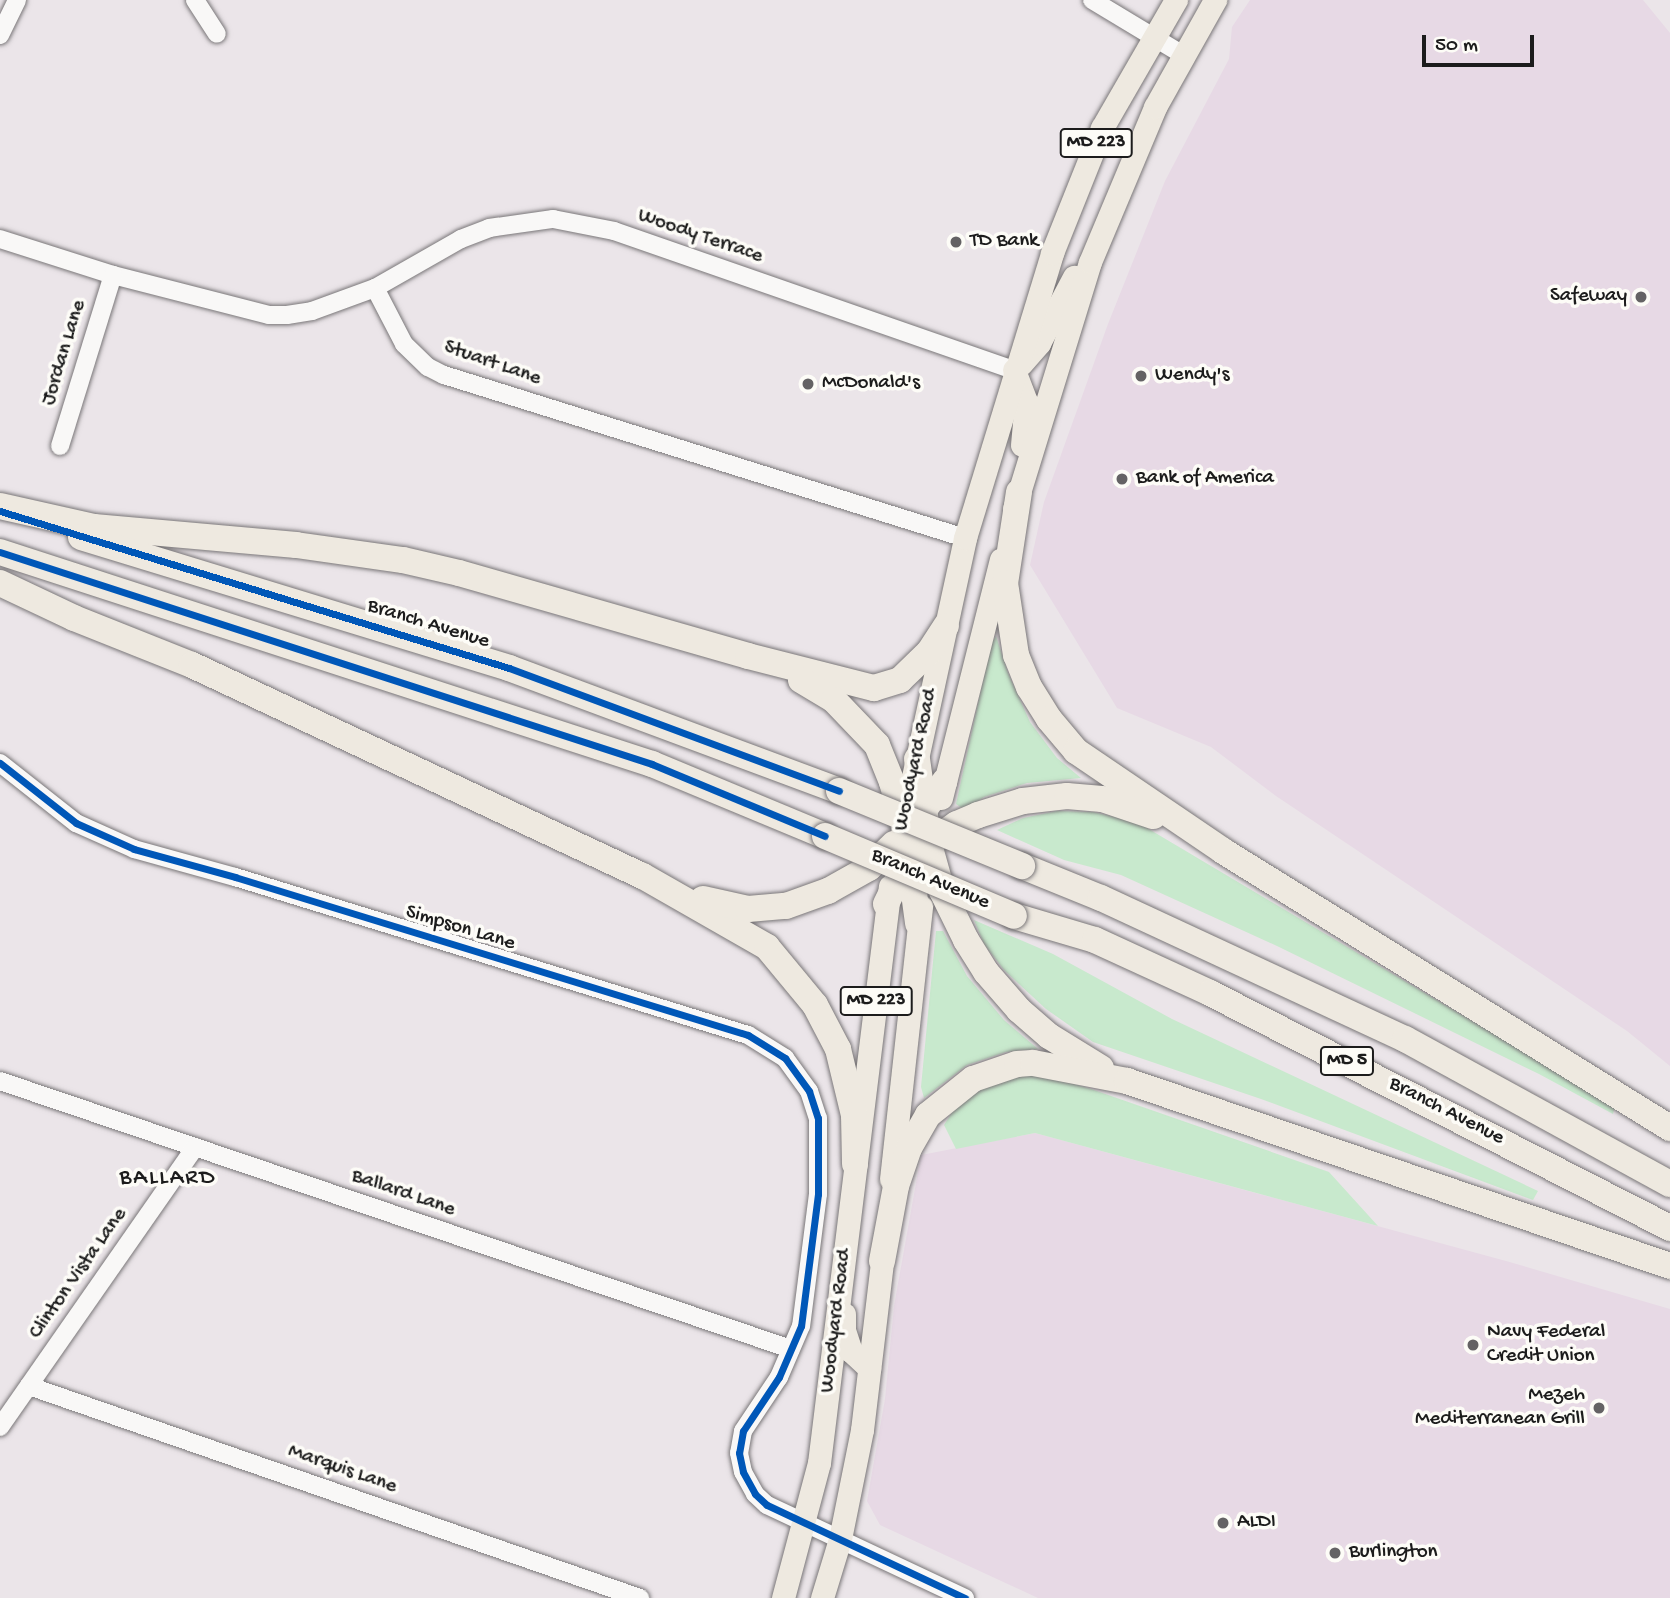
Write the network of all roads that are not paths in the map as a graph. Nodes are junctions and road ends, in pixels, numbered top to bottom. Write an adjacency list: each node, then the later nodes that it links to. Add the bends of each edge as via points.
1 (17, 0): 7 (street)
2 (195, 0): 6 (street)
3 (1093, 0): 8 (street)
4 (1176, 0): 8 (main road, Woodyard Road / MD 223)
5 (1215, 0): 9 (main road, Woodyard Road / MD 223)
6 (217, 34)
7 (0, 35)
8 (1152, 37): 9 (street); 14 (main road, Woodyard Road / MD 223, via 1102,128 1052,253)
9 (1183, 55): 10 (main road, Woodyard Road / MD 223)
10 (1111, 209): 14 (main road, via 1039,343); 16 (main road, Woodyard Road / MD 223, via 1065,337)
11 (0, 239): 12 (street)
12 (113, 275): 13 (street, via 269,315 312,311); 15 (street, Jordan Lane)
13 (375, 288): 14 (street, Woody Terrace, via 489,228 528,220 572,222 698,259); 18 (street, Stuart Lane, via 404,344 444,375)
14 (1014, 370): 16 (main road, via 1026,401); 18 (main road, Woodyard Road / MD 223)
15 (60, 446)
16 (1019, 492): 25 (main road, Woodyard Road / MD 223); 26 (highway, via 1005,583 1016,655 1029,687 1076,751)
17 (0, 508): 22 (highway, via 94,527 296,545 403,561); 36 (highway, Branch Avenue / MD 5, bridge, via 509,668 839,791 1101,898 1405,1039)
18 (965, 538): 21 (main road, Woodyard Road / MD 223)
19 (0, 552): 37 (highway, Branch Avenue / MD 5, bridge, via 652,764 1014,916 1095,940 1210,993)
20 (0, 583): 28 (highway, via 192,665)
21 (946, 626): 22 (highway, via 929,652 900,680 874,688); 23 (main road, Woodyard Road / MD 223)
22 (748, 656): 27 (highway, via 820,690 866,730 877,745)
23 (917, 759): 27 (highway)
24 (0, 763): 41 (street, Simpson Lane, via 76,823 134,849 759,1040 785,1058 809,1091 818,1118 818,1194 805,1305)
25 (944, 782): 27 (highway)
26 (1206, 838): 27 (highway, via 1102,799 1067,796 1023,801); 33 (highway)
27 (917, 839): 28 (highway, via 828,891 786,906 748,909); 29 (highway); 30 (highway); 32 (highway, via 953,918 986,972 1049,1036)
28 (668, 891): 35 (highway, via 767,947 815,1005 838,1049 854,1115)
29 (886, 904): 35 (main road, Woodyard Road / MD 223)
30 (919, 923): 39 (main road, Woodyard Road / MD 223)
31 (0, 1081): 34 (street, Ballard Lane)
32 (1127, 1081): 39 (highway, via 1041,1064 1017,1064 987,1073 955,1091 928,1115 909,1148 896,1186); 40 (highway)
33 (1670, 1128)
34 (195, 1147): 41 (street, Ballard Lane); 43 (street, Clinton Vista Lane)
35 (855, 1164): 38 (main road, Woodyard Road / MD 223)
36 (1670, 1184)
37 (1670, 1228)
38 (847, 1238): 42 (main road, via 844,1330 851,1351); 45 (main road, Woodyard Road / MD 223, via 819,1463)
39 (882, 1261): 42 (main road, Woodyard Road / MD 223)
40 (1670, 1266)
41 (791, 1349): 45 (street, Simpson Lane, via 779,1377 743,1431 739,1453 755,1494 767,1505)
42 (869, 1368): 46 (main road, Woodyard Road / MD 223)
43 (29, 1386): 44 (street, Clinton Vista Lane); 47 (street, Marquis Lane)
44 (0, 1427)
45 (806, 1523): 46 (street, Simpson Lane); 48 (main road, Woodyard Road / MD 223)
46 (840, 1539): 49 (main road, Woodyard Road / MD 223); 50 (street, Simpson Lane)
47 (640, 1598)
48 (783, 1598)
49 (822, 1598)
50 (965, 1598)

